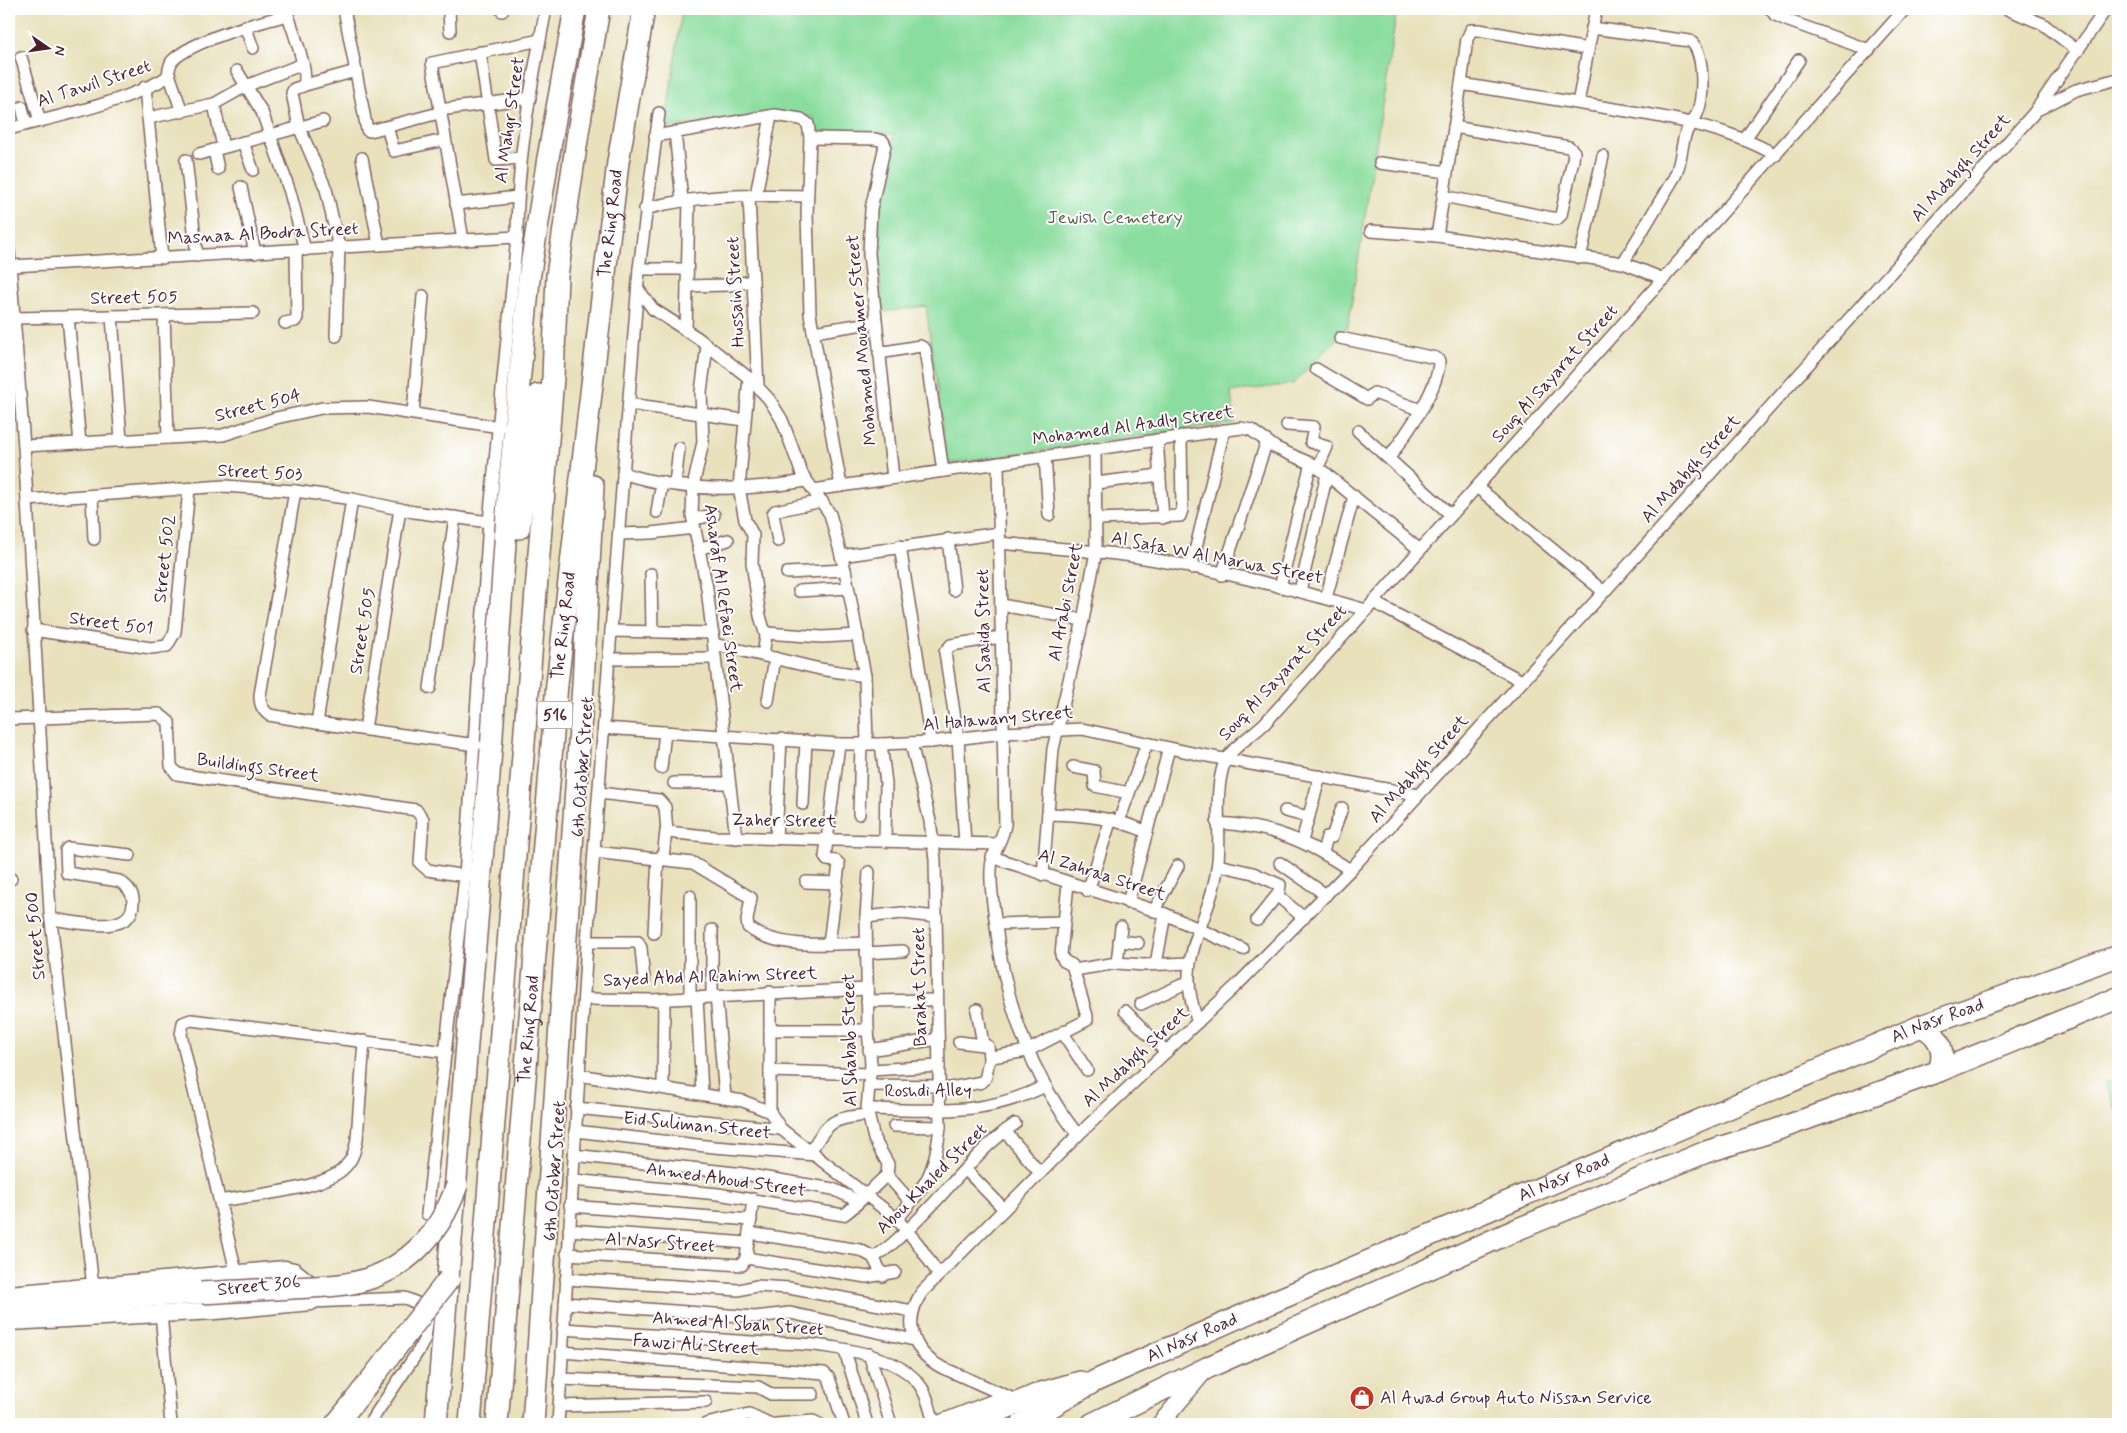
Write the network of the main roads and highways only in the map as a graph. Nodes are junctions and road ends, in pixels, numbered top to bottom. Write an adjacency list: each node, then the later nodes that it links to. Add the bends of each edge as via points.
1 (575, 9): 6 (highway, via 529,279 508,499)
2 (600, 9): 4 (highway, The Ring Road / 516)
3 (644, 9): 5 (highway, The Ring Road / 516, via 618,162)
4 (557, 276): 6 (highway, via 513,564); 18 (highway, The Ring Road / 516, via 552,387)
5 (604, 282): 19 (highway, The Ring Road / 516, via 557,684); 20 (highway, via 583,685)
6 (500, 626): 11 (highway)
7 (2118, 956): 9 (highway, Al Nasr Road)
8 (2118, 998): 10 (highway, Al Nasr Road)
9 (1921, 1026): 10 (highway, via 1930,1030 1941,1044 1943,1053); 14 (highway, Al Nasr Road, via 1275,1300)
10 (1939, 1071): 22 (highway, Al Nasr Road, via 1706,1152 1518,1229 1210,1366)
11 (457, 1185): 12 (highway); 13 (highway, bridge, via 443,1218 421,1247 386,1272 359,1282)
12 (449, 1279): 16 (highway, bridge); 17 (highway)
13 (9, 1305)
14 (1095, 1381): 15 (highway, via 1012,1399); 21 (highway, Al Nasr Road)
15 (976, 1421)
16 (336, 1424)
17 (436, 1424)
18 (470, 1424)
19 (497, 1424)
20 (533, 1424)
21 (1022, 1424)
22 (1092, 1424)

